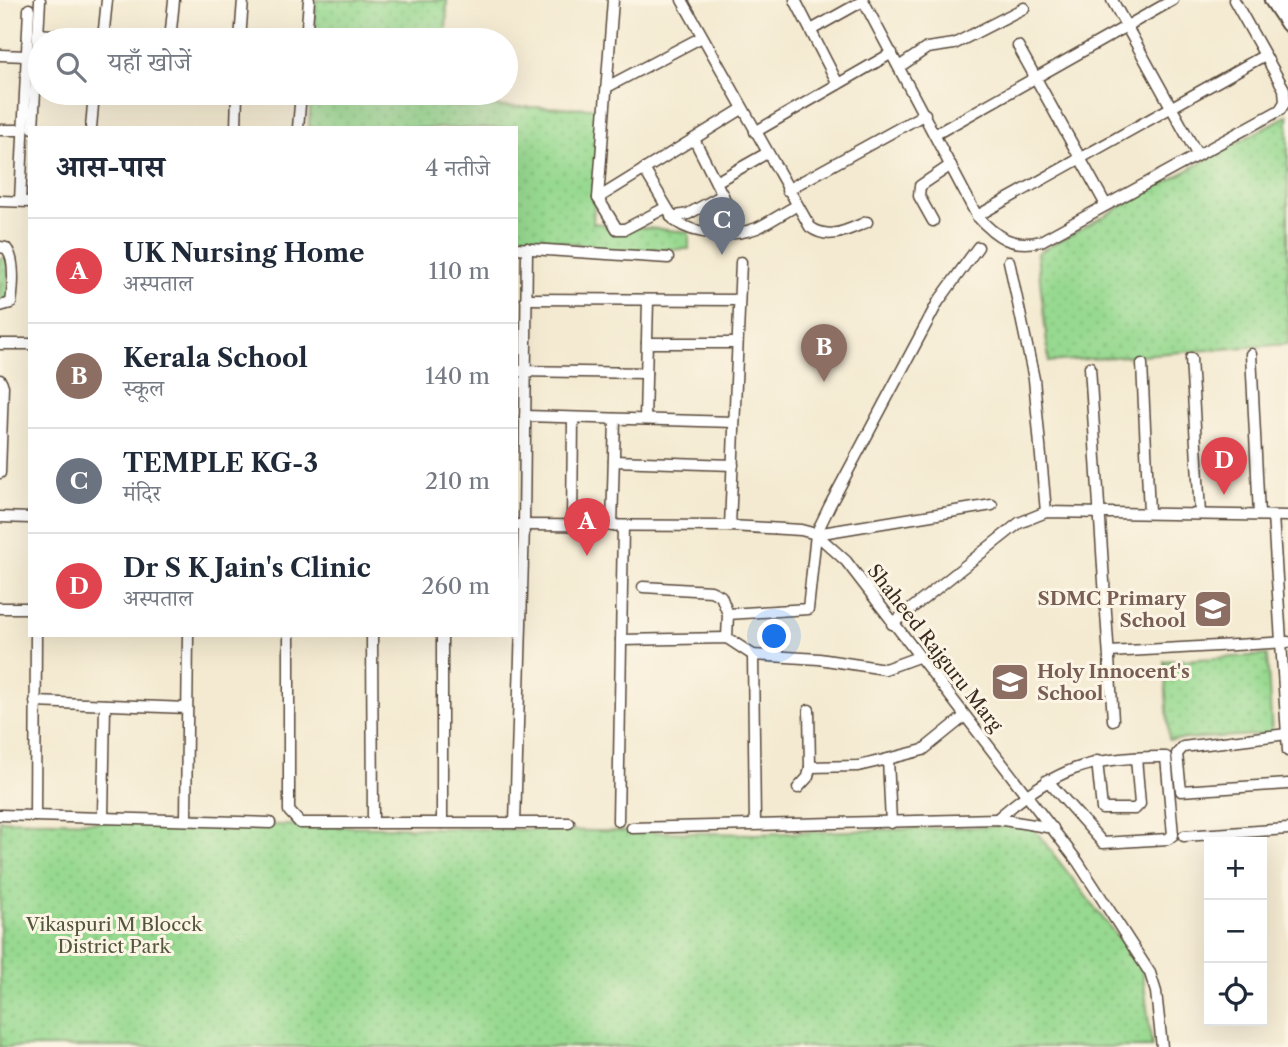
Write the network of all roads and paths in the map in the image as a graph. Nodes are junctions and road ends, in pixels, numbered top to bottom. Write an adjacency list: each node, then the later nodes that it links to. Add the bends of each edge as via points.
1 (40, 0): 20 (street)
2 (107, 0): 21 (street)
3 (174, 0): 22 (street)
4 (243, 0): 23 (street)
5 (309, 0): 24 (street)
6 (613, 0): 36 (street)
7 (682, 0): 27 (street)
8 (795, 0): 25 (street)
9 (1112, 0): 18 (street)
10 (1173, 0): 18 (street)
11 (1234, 0): 31 (street)
12 (1272, 0): 17 (main road)
13 (1284, 0): 17 (main road)
14 (863, 1): 25 (street); 29 (street)
15 (1024, 8): 33 (street, via 954,44 927,48)
16 (29, 9): 19 (street)
17 (1288, 22)
18 (1127, 26): 34 (street); 41 (street)
19 (28, 28)
20 (38, 28)
21 (102, 28)
22 (171, 28)
23 (241, 28)
24 (307, 28)
25 (811, 30): 35 (street)
26 (28, 32): 32 (street)
27 (702, 37): 36 (street); 42 (street)
28 (1018, 46): 34 (street)
29 (892, 53): 33 (street); 35 (street)
30 (0, 55): 32 (street)
31 (1265, 55): 41 (street); 54 (street, via 1284,89 1280,110)
32 (27, 56): 48 (street)
33 (899, 67): 43 (street)
34 (1037, 77): 51 (street); 55 (street)
35 (838, 84): 50 (street)
36 (607, 87): 61 (street)
37 (31, 105): 44 (street)
38 (93, 105): 45 (street)
39 (237, 105): 46 (street)
40 (300, 105): 47 (street)
41 (1171, 108): 54 (street); 55 (street)
42 (742, 109): 50 (street); 52 (street)
43 (925, 114): 51 (street); 59 (street)
44 (28, 126)
45 (91, 126)
46 (236, 126)
47 (298, 126)
48 (28, 129): 49 (street); 63 (street)
49 (0, 130)
50 (755, 132): 53 (street)
51 (936, 134): 56 (street)
52 (694, 139): 57 (street); 58 (street)
53 (767, 153): 58 (street); 59 (street)
54 (1197, 154): 65 (street)
55 (1082, 158): 65 (street); 67 (street)
56 (951, 165): 67 (street); 68 (street, via 920,186 919,196)
57 (644, 169): 61 (street); 66 (street)
58 (716, 181): 60 (street)
59 (788, 190): 64 (street)
60 (723, 195): 66 (street, via 688,214); 70 (street)
61 (598, 198): 66 (street, via 617,229)
62 (0, 201): 63 (street)
63 (25, 202)
64 (796, 205): 69 (street, via 819,233 843,232); 70 (street, via 757,228)
65 (1106, 205): 67 (street, via 1028,244 1009,242)
66 (668, 213): 70 (street, via 681,226)
67 (977, 216)
68 (933, 221)
69 (867, 222)
70 (732, 233)
71 (0, 247): 81 (street, via 11,254 12,294 11,303)
72 (978, 247): 119 (street, via 938,302)
73 (522, 248): 74 (street); 77 (street)
74 (668, 258)
75 (1009, 261): 106 (street, via 1034,379)
76 (741, 262): 80 (street)
77 (521, 274): 78 (street)
78 (526, 299): 79 (street); 82 (street)
79 (648, 300): 80 (street); 83 (street)
80 (739, 300): 84 (street)
81 (0, 306)
82 (521, 322): 91 (street)
83 (647, 343): 84 (street); 92 (street)
84 (737, 343): 98 (street)
85 (0, 344): 86 (street)
86 (28, 344)
87 (1251, 354): 110 (street)
88 (1191, 358): 109 (street)
89 (1142, 364): 108 (street)
90 (1090, 367): 107 (street)
91 (521, 372): 92 (street); 94 (street)
92 (646, 373): 97 (street)
93 (0, 380): 102 (street)
94 (525, 416): 95 (street); 99 (street)
95 (573, 418): 96 (street); 116 (street)
96 (615, 419): 97 (street); 100 (street)
97 (645, 419): 98 (street)
98 (734, 422): 101 (street)
99 (521, 435): 104 (street)
100 (614, 461): 101 (street); 117 (street)
101 (733, 465): 118 (street)
102 (0, 468): 103 (street)
103 (0, 473)
104 (520, 481): 115 (street)
105 (992, 506): 119 (street)
106 (1051, 511): 107 (street); 125 (street, via 1019,523)
107 (1100, 511): 108 (street); 134 (street)
108 (1149, 512): 109 (street)
109 (1200, 514): 110 (street)
110 (1259, 515): 111 (street)
111 (1273, 516): 112 (street); 133 (street)
112 (1288, 516)
113 (0, 517): 114 (street)
114 (28, 518)
115 (520, 525): 116 (street); 124 (street)
116 (572, 526): 117 (street)
117 (618, 526): 118 (street); 132 (street)
118 (730, 526): 119 (street)
119 (816, 534): 123 (street, via 808,609); 125 (street, Shaheed Rajguru Marg, via 846,561)
120 (643, 587): 123 (street, via 711,591 721,596)
121 (0, 608): 122 (street)
122 (28, 608)
123 (728, 614): 131 (street)
124 (519, 621): 162 (street)
125 (892, 624): 136 (street, Shaheed Rajguru Marg)
126 (36, 637): 137 (street)
127 (188, 637): 139 (street)
128 (289, 637): 160 (street, via 289,811 300,823)
129 (372, 637): 160 (street)
130 (442, 637): 161 (street)
131 (727, 638): 132 (street); 135 (street)
132 (621, 640): 158 (street)
133 (1285, 643): 134 (street); 143 (street)
134 (1109, 652): 142 (street)
135 (753, 655): 136 (street, via 885,668); 165 (street)
136 (918, 657): 141 (street, Shaheed Rajguru Marg)
137 (35, 702): 138 (street); 154 (street)
138 (105, 705): 139 (street); 155 (street)
139 (187, 708): 157 (street)
140 (809, 710): 148 (street)
141 (965, 716): 146 (street, via 923,750); 152 (street, Shaheed Rajguru Marg)
142 (1113, 720)
143 (1287, 734): 144 (street); 150 (street, via 1183,747 1177,754 1181,791)
144 (1288, 751)
145 (1136, 758): 147 (street); 147 (street, via 1140,804 1135,809 1102,809); 149 (street, via 1166,757 1169,761 1174,831 1168,839 1103,842)
146 (888, 759): 148 (street, via 858,766); 164 (street)
147 (1097, 761): 149 (street)
148 (810, 767): 151 (street)
149 (1047, 780): 152 (street)
150 (1288, 784)
151 (798, 788)
152 (1027, 793): 156 (street); 167 (street, Shaheed Rajguru Marg)
153 (0, 815): 154 (street)
154 (35, 816): 155 (street)
155 (103, 818): 157 (street)
156 (996, 819): 164 (street); 167 (street)
157 (186, 820): 159 (street)
158 (618, 821)
159 (270, 822)
160 (373, 823): 161 (street)
161 (442, 823): 162 (street)
162 (515, 823): 163 (street)
163 (569, 823)
164 (891, 823): 165 (street)
165 (755, 824): 166 (street)
166 (632, 828)
167 (1053, 828): 170 (street, Shaheed Rajguru Marg, via 1150,973)
168 (1288, 829): 169 (street)
169 (1184, 836)
170 (1162, 1047)

